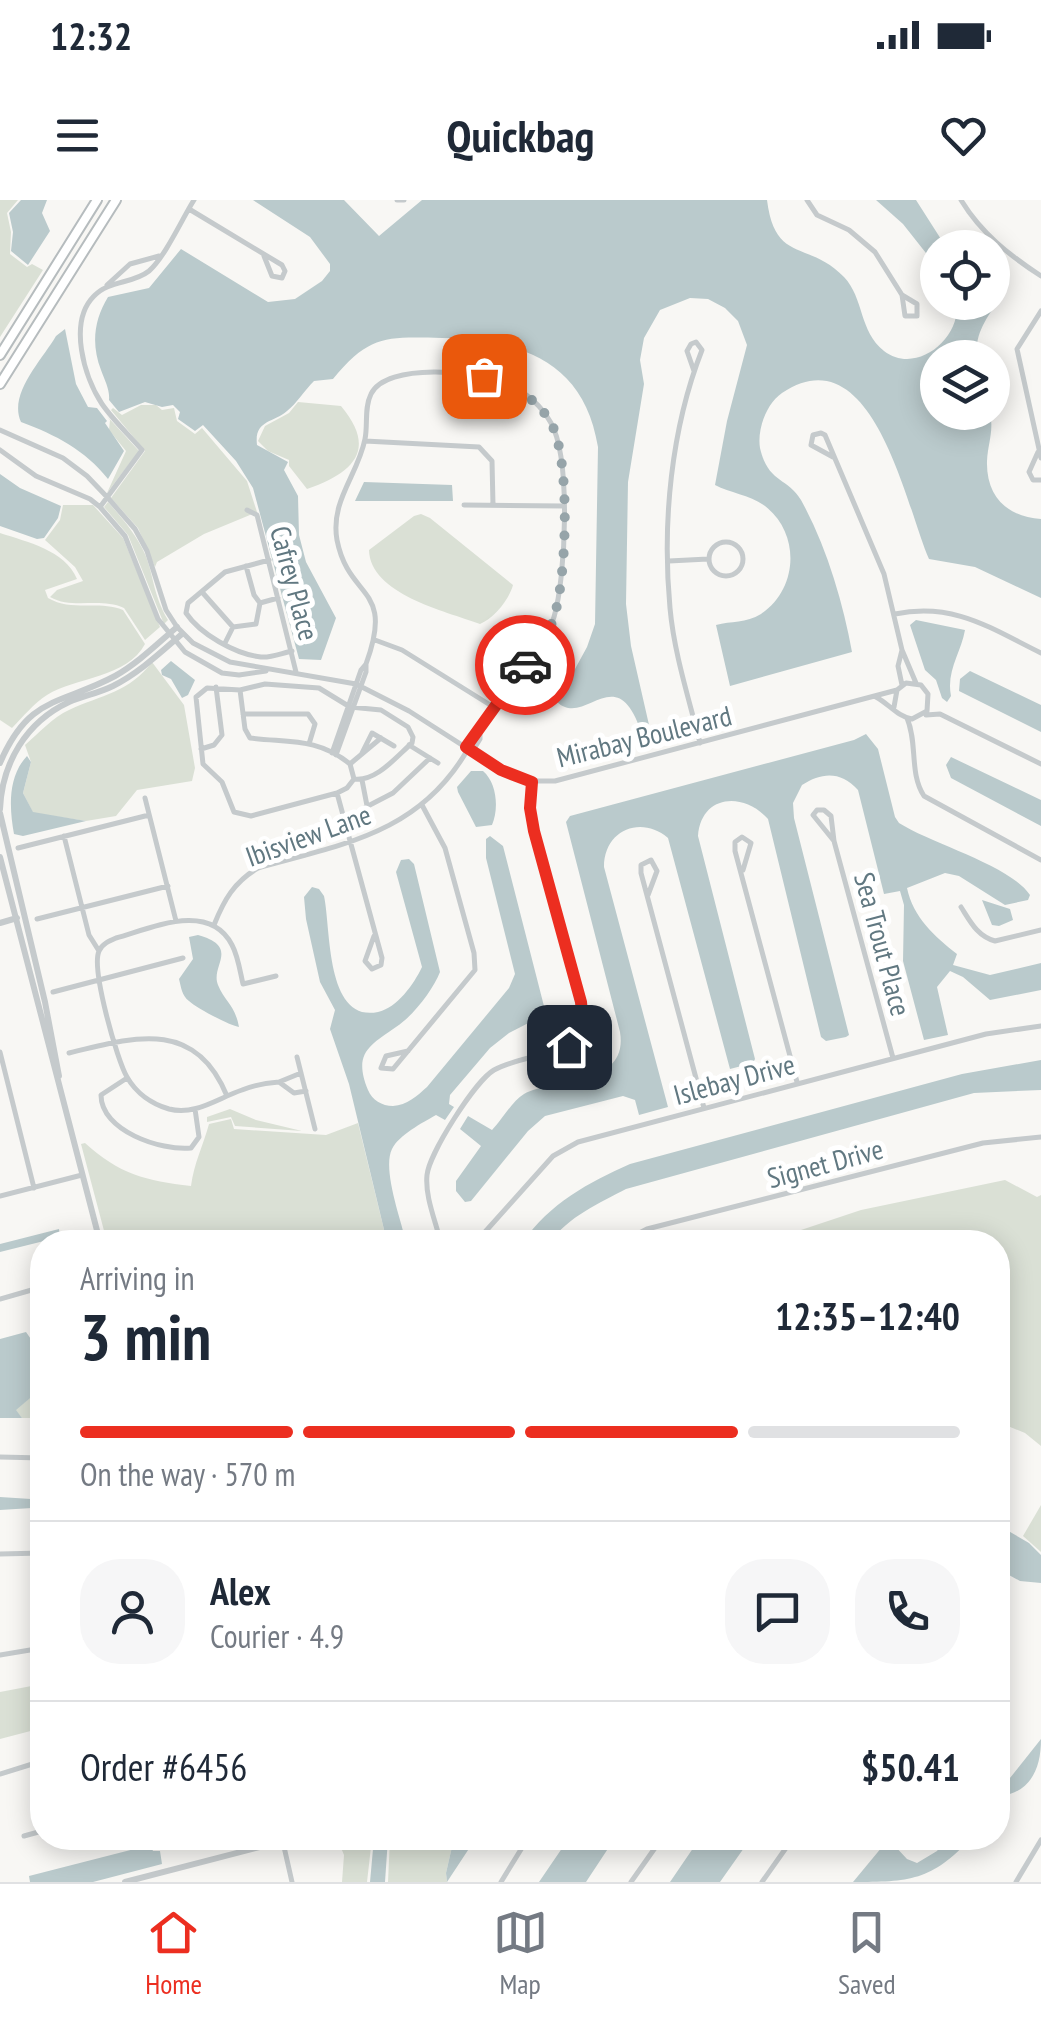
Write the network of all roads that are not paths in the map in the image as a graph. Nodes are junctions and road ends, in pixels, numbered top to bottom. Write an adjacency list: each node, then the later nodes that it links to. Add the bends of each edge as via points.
1 (97, 200): 15 (main road)
2 (116, 200): 17 (main road)
3 (194, 200): 6 (street)
4 (807, 200): 13 (street, via 817,214 862,240)
5 (961, 200): 11 (street, via 999,246)
6 (189, 209): 7 (street); 8 (street)
7 (160, 256): 9 (street); 10 (street)
8 (264, 256): 8 (street, via 272,276 282,278 282,266)
9 (140, 261): 10 (street); 12 (street)
10 (143, 274): 12 (street)
11 (1041, 276)
12 (107, 285): 24 (street, via 84,311 84,361 100,402 142,450)
13 (902, 295): 13 (street, via 905,316 917,316 917,304)
14 (1041, 310): 21 (street, via 1016,349)
15 (0, 355)
16 (694, 372): 16 (street, via 702,350 696,342 687,351); 32 (street, via 674,460)
17 (0, 384)
18 (0, 430): 24 (street, via 62,458)
19 (365, 441): 26 (street, via 478,447 492,461); 27 (street, Ibisview Lane, via 371,394 387,376 503,382 532,399 551,423 562,453); 41 (street, via 336,527 344,560 374,607)
20 (0, 450): 28 (street)
21 (1039, 455): 23 (street, via 1029,472)
22 (833, 457): 22 (street, via 825,435 813,435 813,447); 37 (street, via 884,574)
23 (1041, 480)
24 (108, 498): 28 (street); 39 (street, via 141,540)
25 (464, 505): 26 (street)
26 (493, 505): 27 (street)
27 (563, 506): 59 (street, Ibisview Lane, via 553,620)
28 (100, 507): 40 (street, via 126,536)
29 (247, 510): 31 (street, Cafrey Place, via 257,515)
30 (708, 559): 30 (street, via 726,577 737,573 744,558 739,548 722,542); 32 (street)
31 (269, 560): 33 (street); 35 (street, Cafrey Place)
32 (668, 561): 66 (street, via 670,610)
33 (246, 566): 34 (street, via 225,572); 36 (street)
34 (202, 592): 38 (street); 42 (street, via 186,613 200,630)
35 (279, 598): 36 (street); 44 (street, Cafrey Place)
36 (260, 603): 38 (street, via 256,624)
37 (894, 614): 43 (street); 45 (street, via 952,612)
38 (233, 627): 42 (street)
39 (179, 630): 40 (street); 48 (street, Mirabay Boulevard, via 230,662)
40 (171, 638): 48 (street, Mirabay Boulevard, via 222,672); 73 (street, via 124,670 39,709); 80 (street, via 128,678 43,718 18,746)
41 (375, 640): 51 (street); 59 (street)
42 (226, 643): 44 (street, via 260,657)
43 (902, 650): 46 (street); 47 (street)
44 (292, 651): 49 (street, Cafrey Place)
45 (1041, 653)
46 (909, 662): 47 (street); 50 (street)
47 (898, 664): 53 (street)
48 (268, 670): 49 (street, Mirabay Boulevard)
49 (296, 672): 51 (street, Mirabay Boulevard)
50 (916, 683): 53 (street, Mirabay Boulevard); 56 (street)
51 (358, 685): 57 (street); 70 (street, Mirabay Boulevard)
52 (216, 687): 54 (street); 69 (street, via 196,697); 69 (street, via 222,734 214,746)
53 (899, 688): 55 (street, Mirabay Boulevard); 58 (street)
54 (240, 690): 57 (street, via 265,684 319,688); 60 (street)
55 (873, 696): 58 (street); 66 (street, Mirabay Boulevard)
56 (930, 699): 61 (street); 62 (street)
57 (350, 706): 67 (street, via 381,710 408,727); 71 (street)
58 (894, 707): 63 (street)
59 (495, 708): 70 (street, Ibisview Lane)
60 (243, 714): 65 (street, via 250,738); 65 (street, via 308,714 315,724)
61 (940, 714): 62 (street); 76 (street)
62 (920, 717): 63 (street); 64 (street)
63 (907, 718): 64 (street)
64 (912, 730): 93 (street, via 915,777 924,796)
65 (310, 744): 71 (street)
66 (700, 744): 79 (street, Mirabay Boulevard)
67 (409, 745): 72 (street); 78 (street)
68 (394, 746): 75 (street, via 381,738)
69 (200, 749): 81 (street, via 202,764 222,782 241,816)
70 (469, 749): 79 (street, Mirabay Boulevard); 83 (street, Ibisview Lane)
71 (334, 754): 75 (street)
72 (430, 758): 74 (street); 84 (street, via 393,793)
73 (0, 763)
74 (438, 763)
75 (350, 764): 77 (street)
76 (1041, 764)
77 (354, 779): 78 (street); 81 (street)
78 (362, 780): 84 (street)
79 (532, 782): 132 (street, via 534,831 583,1025 569,1047 481,1080 428,1167 426,1187)
80 (0, 794): 85 (street)
81 (336, 794): 90 (street)
82 (145, 798): 86 (street)
83 (422, 805): 90 (street, Ibisview Lane); 113 (street, via 445,848 474,970)
84 (366, 807): 87 (street)
85 (0, 811): 99 (street)
86 (149, 815): 88 (street); 95 (street)
87 (370, 820)
88 (64, 836): 91 (street); 98 (street)
89 (834, 840): 89 (street, Sea Trout Place, via 831,816 817,810 815,821); 117 (street, Sea Trout Place)
90 (350, 843): 103 (street, Ibisview Lane, via 246,875 229,892); 105 (street)
91 (18, 848)
92 (0, 857): 99 (street)
93 (1041, 860)
94 (743, 870): 94 (street, via 752,843 742,837 735,842); 121 (street)
95 (168, 886): 98 (street); 101 (street)
96 (648, 895): 96 (street, via 657,871 651,860 641,865); 124 (street)
97 (961, 907): 104 (street, via 981,935 994,941)
98 (82, 908): 100 (street); 106 (street)
99 (20, 918): 102 (street); 128 (street)
100 (37, 919)
101 (176, 921): 103 (street); 106 (street, via 116,938)
102 (0, 923)
103 (214, 925): 108 (street, via 232,944 243,984)
104 (1041, 930)
105 (374, 936): 105 (street, via 365,961 372,969 381,964)
106 (99, 951): 109 (street)
107 (183, 958): 109 (street)
108 (276, 976)
109 (100, 980): 110 (street); 112 (street)
110 (52, 992)
111 (1041, 1026): 117 (street, Islebay Drive)
112 (115, 1042): 115 (street); 119 (street); 123 (street, via 178,1042 205,1060)
113 (408, 1051): 113 (street, via 386,1056 380,1068 392,1069)
114 (0, 1052): 129 (street)
115 (69, 1053)
116 (297, 1056): 118 (street)
117 (893, 1058): 121 (street, Islebay Drive)
118 (301, 1072): 120 (street); 122 (street)
119 (128, 1078): 125 (street, via 150,1101); 125 (street, via 101,1096 102,1107 145,1140 191,1148 199,1137)
120 (279, 1082): 122 (street); 123 (street)
121 (798, 1083): 124 (street, Islebay Drive)
122 (306, 1091): 126 (street)
123 (227, 1096): 125 (street)
124 (704, 1108): 133 (street, Islebay Drive, via 565,1147)
125 (195, 1109)
126 (315, 1129)
127 (1041, 1136): 134 (street, Signet Drive, via 983,1143)
128 (82, 1175): 129 (street); 131 (street)
129 (34, 1188): 130 (street)
130 (0, 1196)
131 (97, 1230)
132 (440, 1230)
133 (487, 1230)
134 (647, 1230)
135 (30, 1290): 136 (street)
136 (0, 1298)
137 (0, 1458): 138 (street)
138 (30, 1458)
139 (30, 1553): 140 (street)
140 (0, 1554)
141 (30, 1650): 142 (street)
142 (0, 1655)
143 (30, 1765): 144 (street)
144 (0, 1774)
145 (30, 1834): 146 (street)
146 (24, 1836)
147 (1041, 1840): 158 (street)
148 (242, 1850): 153 (street)
149 (285, 1850): 154 (street)
150 (520, 1850): 155 (street)
151 (654, 1850): 156 (street)
152 (785, 1850): 157 (street)
153 (125, 1882)
154 (292, 1882)
155 (500, 1882)
156 (631, 1882)
157 (762, 1882)
158 (1016, 1882)

